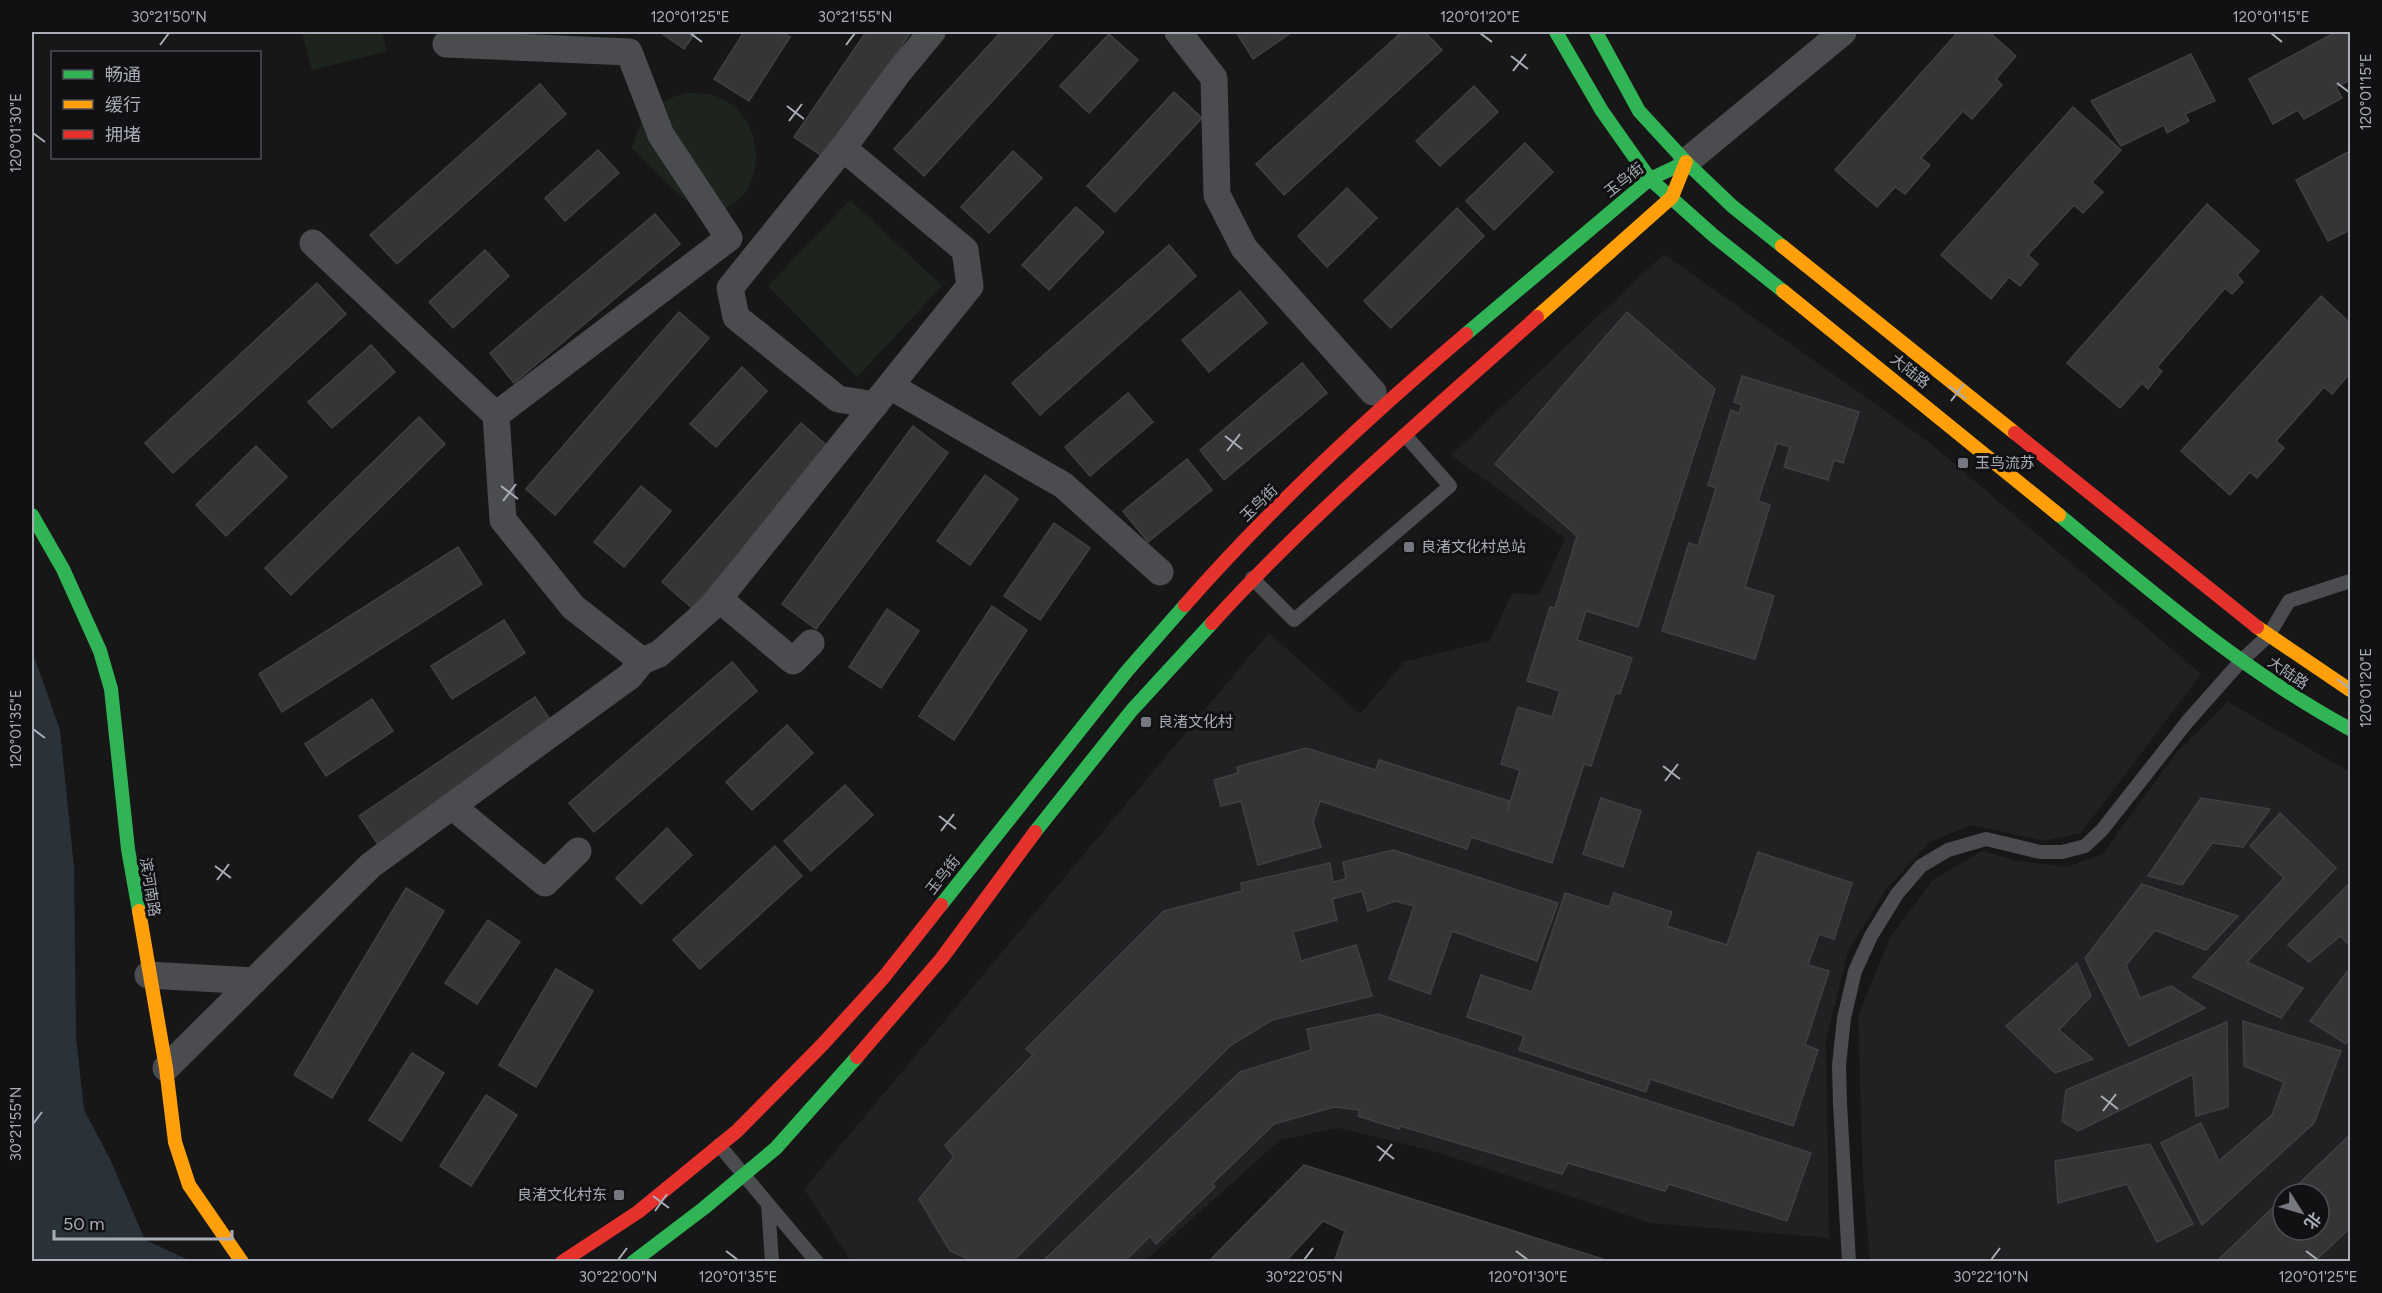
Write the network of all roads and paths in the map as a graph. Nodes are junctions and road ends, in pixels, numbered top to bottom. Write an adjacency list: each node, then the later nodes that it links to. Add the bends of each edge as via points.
1 (932, 32): 7 (street)
2 (1178, 32): 12 (street, via 1214,78 1217,195 1244,248)
3 (1556, 32): 9 (main road, 大陆路, via 1602,111)
4 (1596, 32): 8 (main road, 大陆路, via 1639,111)
5 (1843, 32): 8 (street)
6 (446, 44): 14 (street, via 629,52 662,135 729,238)
7 (843, 148): 13 (street, via 965,250 970,286); 13 (street, via 730,288 736,317 838,399)
8 (1686, 162): 9 (main road, 玉鸟街); 10 (main road, 玉鸟街); 21 (main road, 大陆路, via 1732,206)
9 (1650, 178): 10 (main road, 大陆路); 17 (main road, 玉鸟街, via 1384,405)
10 (1672, 197): 15 (main road, 玉鸟街); 24 (main road, 大陆路, via 1714,236)
11 (313, 243): 14 (street)
12 (1373, 392)
13 (882, 396): 18 (street, via 1063,485); 20 (street)
14 (496, 415): 23 (street, via 503,520 573,607)
15 (1405, 435): 17 (main road, 玉鸟街); 17 (lane, via 1450,486 1294,621)
16 (32, 515): 29 (main road, 滨河南路, via 63,569 100,651 111,688 128,849)
17 (1241, 567): 32 (main road, 玉鸟街, via 1127,671 884,977 823,1044); 33 (main road, 玉鸟街, via 1046,816 935,967 800,1122)
18 (1160, 572)
19 (2350, 582): 21 (lane, via 2289,601)
20 (719, 599): 22 (street, via 793,661); 23 (street, via 659,654)
21 (2268, 636): 24 (lane); 25 (main road, 大陆路)
22 (810, 643)
23 (642, 661): 27 (street, via 630,676)
24 (2241, 661): 26 (main road, 大陆路); 40 (lane, via 2085,846 2040,852 1986,839 1948,850 1921,866 1892,903 1855,971 1844,1018 1839,1065)
25 (2350, 690)
26 (2350, 729)
27 (452, 806): 28 (street, via 545,883); 30 (street, via 371,865)
28 (578, 851)
29 (148, 975): 30 (street); 31 (main road, 滨河南路)
30 (254, 981): 31 (street)
31 (166, 1068): 35 (main road, 滨河南路, via 175,1142 189,1185)
32 (719, 1145): 33 (lane); 36 (main road, 玉鸟街, via 638,1212)
33 (744, 1176): 34 (lane); 37 (main road, 玉鸟街)
34 (768, 1204): 38 (lane); 39 (lane)
35 (242, 1262)
36 (562, 1262)
37 (633, 1262)
38 (772, 1262)
39 (817, 1262)
40 (1849, 1262)

